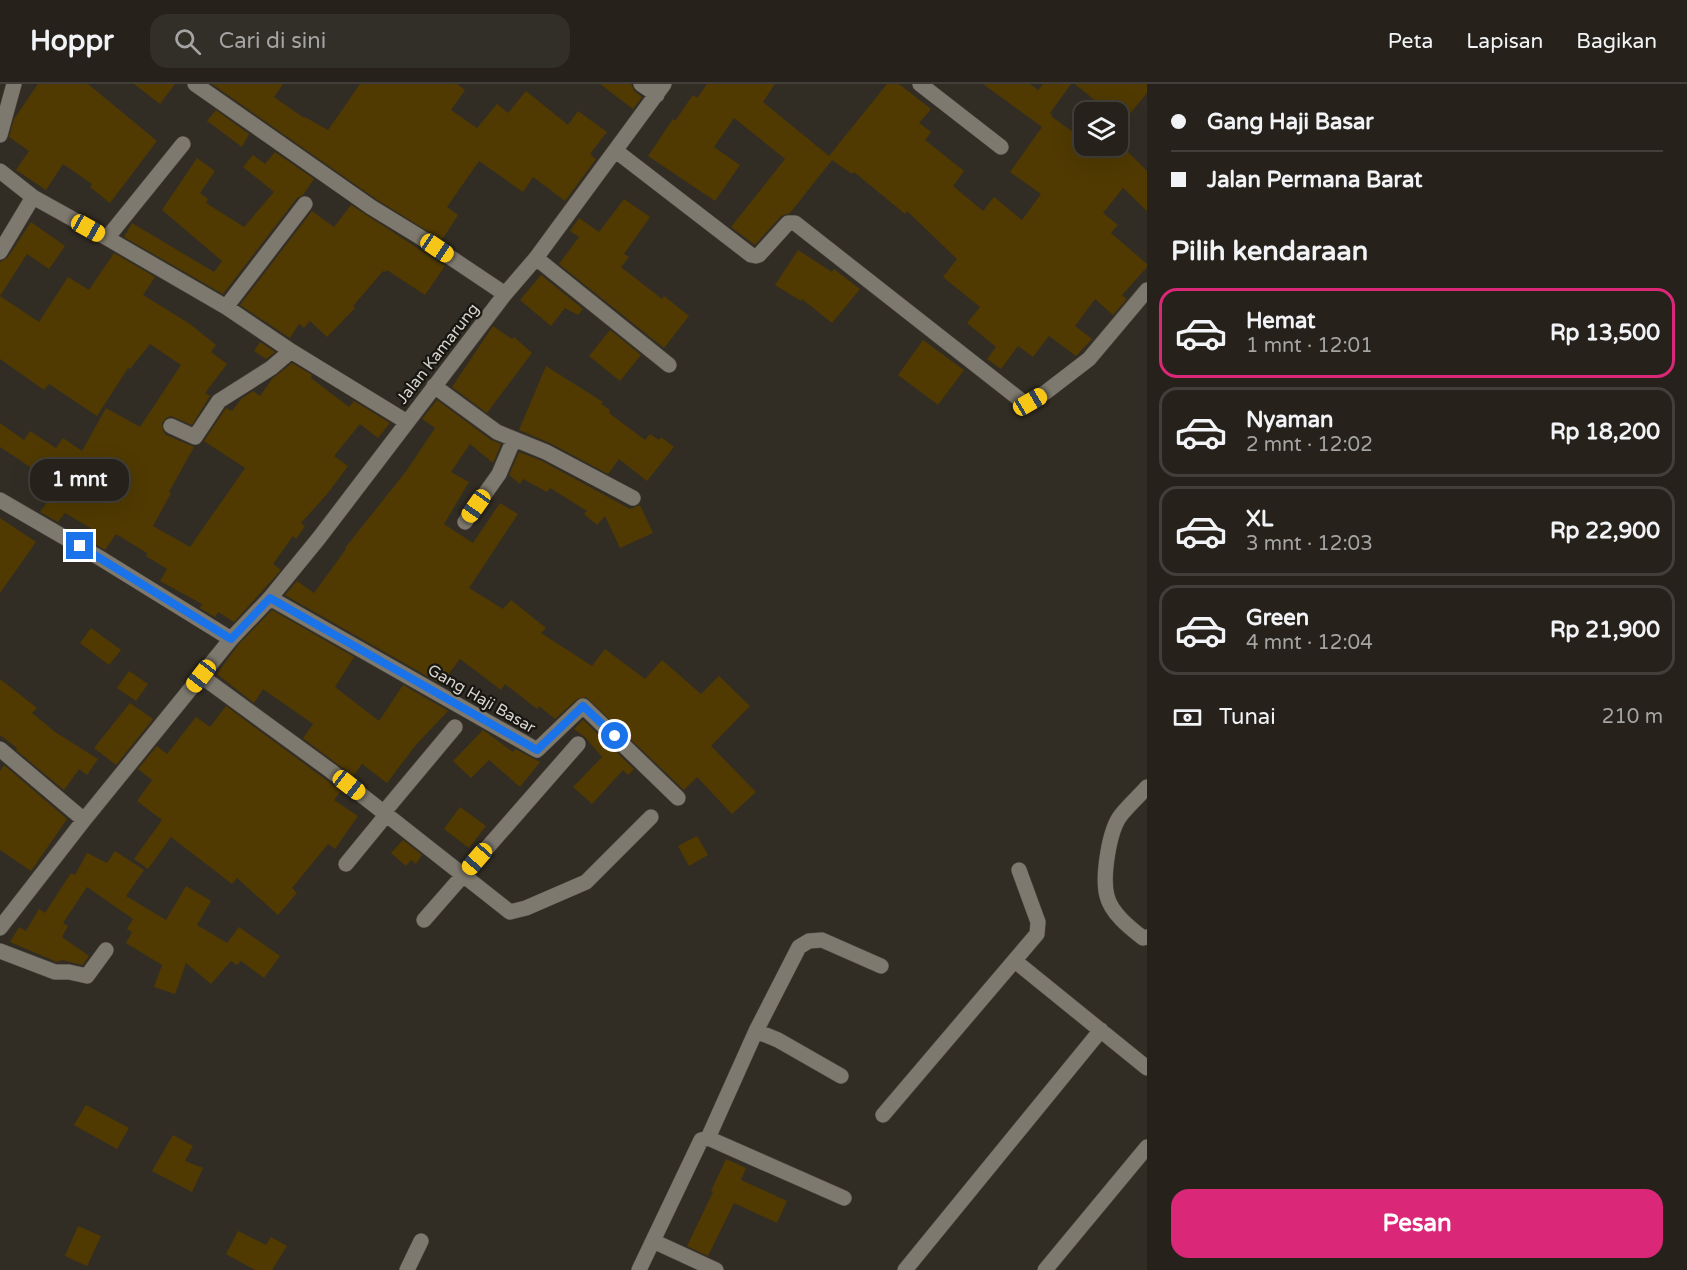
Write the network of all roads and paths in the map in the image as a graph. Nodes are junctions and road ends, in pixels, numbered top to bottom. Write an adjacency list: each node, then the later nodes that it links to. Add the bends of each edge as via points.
1 (14, 84): 6 (street)
2 (195, 84): 17 (street, via 371,207)
3 (641, 84): 5 (street)
4 (920, 84): 8 (street)
5 (660, 89): 9 (street, Jalan Kamarung)
6 (0, 135)
7 (183, 144): 13 (street)
8 (1000, 147)
9 (616, 151): 15 (street, Jalan Kamarung); 16 (street, via 751,255 759,255 788,223 795,223 1023,402 1046,393 1089,359)
10 (0, 171): 11 (street)
11 (33, 197): 13 (street); 14 (street)
12 (306, 204): 18 (street)
13 (107, 238): 18 (street)
14 (0, 252)
15 (536, 258): 17 (street, Jalan Kamarung); 20 (street)
16 (1147, 290)
17 (505, 294): 21 (street, Jalan Kamarung)
18 (226, 308): 19 (street)
19 (291, 351): 22 (street); 23 (street, via 219,401 195,437)
20 (669, 365)
21 (434, 386): 22 (street, Jalan Kamarung); 24 (street, via 497,432)
22 (407, 422): 28 (street, Jalan Kamarung)
23 (171, 426)
24 (514, 439): 25 (street); 27 (street, via 499,474)
25 (633, 498)
26 (0, 500): 29 (street)
27 (465, 522)
28 (270, 598): 29 (street, Jalan Kamarung); 35 (street, Gang Haji Basar, via 537,750 583,706)
29 (231, 639): 30 (street, Jalan Kamarung)
30 (201, 676): 36 (street); 38 (street, Jalan Kamarung)
31 (455, 727): 36 (street)
32 (578, 744): 41 (street)
33 (0, 749): 38 (street)
34 (1147, 788): 44 (street, via 1120,816 1111,836 1106,872 1107,896 1115,911 1143,938)
35 (678, 798)
36 (386, 813): 39 (street); 41 (street)
37 (651, 817): 41 (street, via 586,882 515,912 507,911)
38 (84, 820): 43 (street, Jalan Kamarung)
39 (346, 864)
40 (1019, 870): 47 (street, via 1038,930)
41 (462, 876): 42 (street)
42 (424, 920)
43 (0, 928)
44 (1147, 937)
45 (106, 950): 46 (street, via 84,977 55,972)
46 (0, 951)
47 (1015, 961): 49 (street); 53 (street)
48 (881, 966): 50 (street, via 822,940 809,941 799,947)
49 (1101, 1030): 51 (street); 62 (street)
50 (756, 1031): 52 (street); 54 (street)
51 (1147, 1068)
52 (841, 1076)
53 (883, 1115)
54 (708, 1138): 56 (street); 58 (street, via 697,1145)
55 (1147, 1147): 63 (street)
56 (844, 1198)
57 (421, 1241): 59 (street)
58 (652, 1241): 60 (street); 61 (street)
59 (407, 1270)
60 (639, 1270)
61 (716, 1270)
62 (904, 1270)
63 (1045, 1270)

